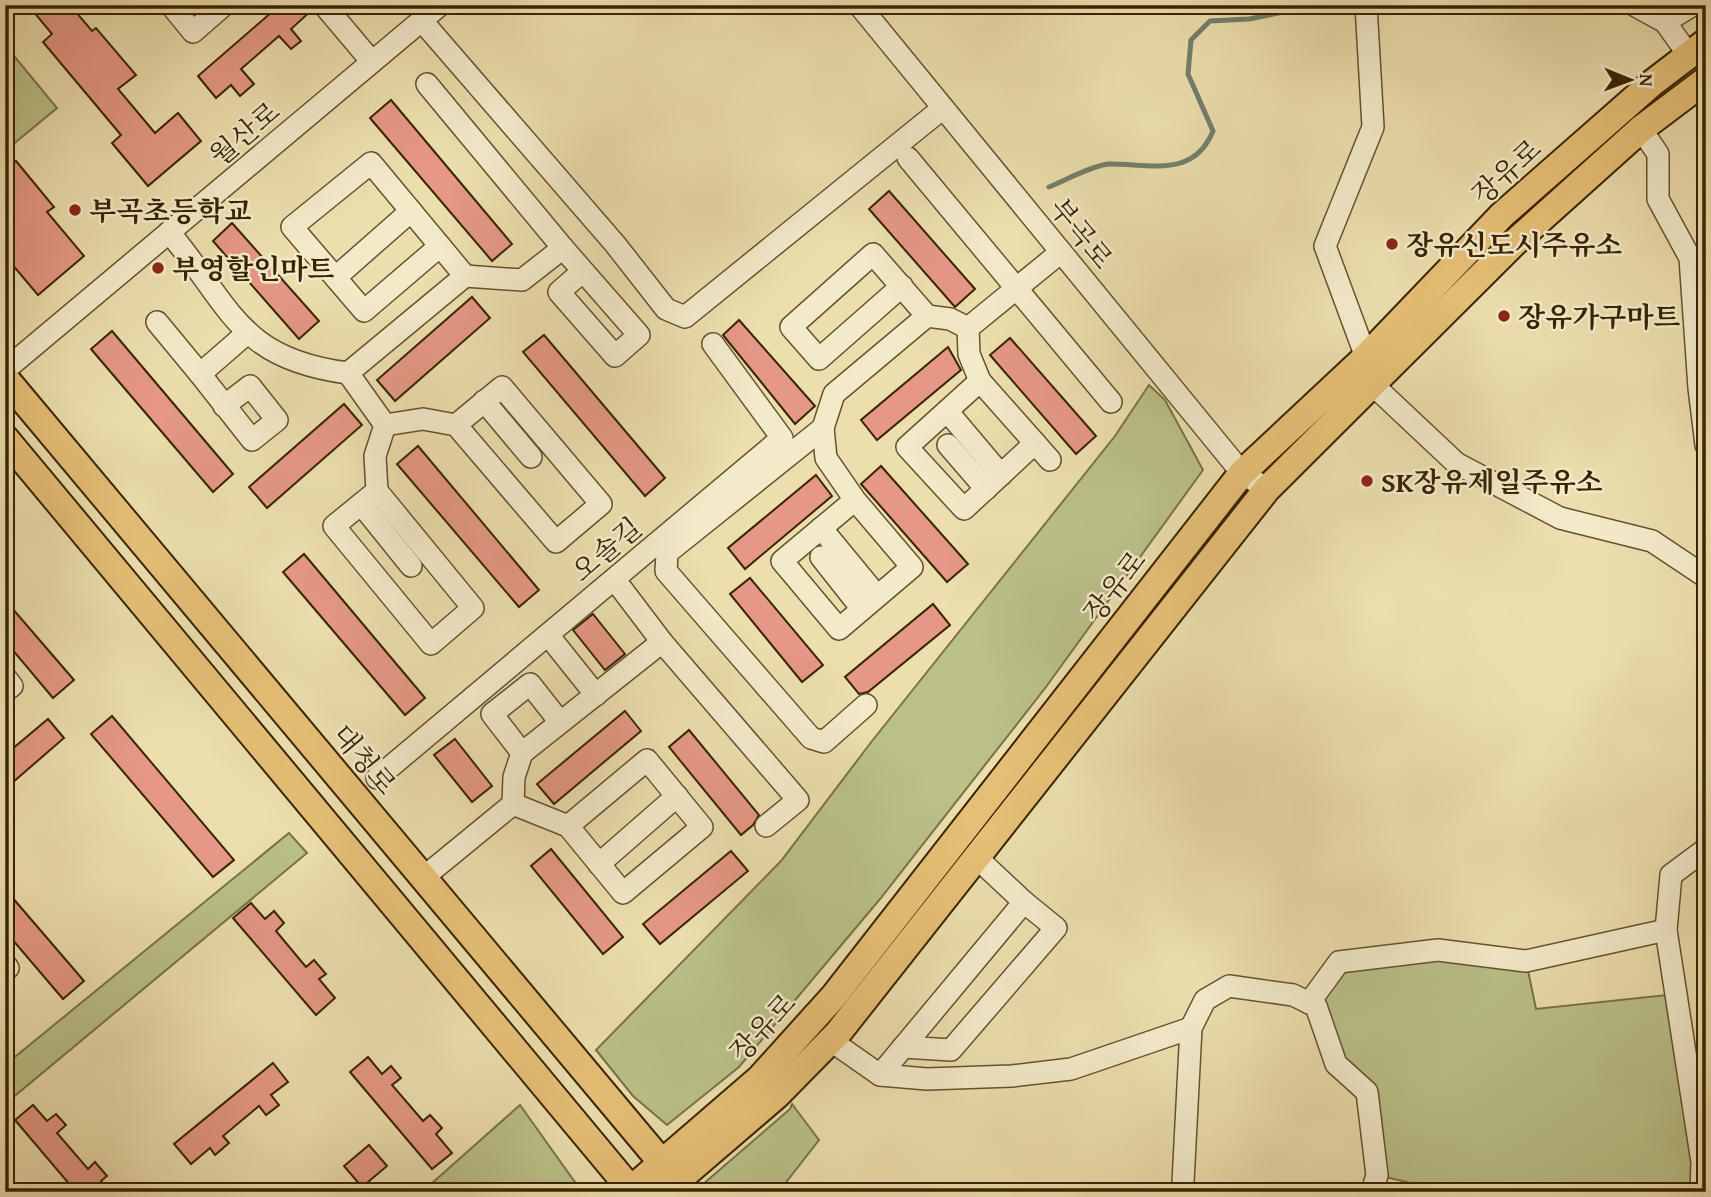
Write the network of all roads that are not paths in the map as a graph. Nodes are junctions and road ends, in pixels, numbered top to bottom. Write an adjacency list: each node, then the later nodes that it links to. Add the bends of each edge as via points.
1 (171, 5): 2 (street, via 193,32)
2 (224, 5)
3 (324, 5): 12 (street)
4 (440, 5): 9 (street, 월산로)
5 (859, 5): 15 (street, 부곡로)
6 (1366, 5): 33 (street, via 1373,127 1325,246)
7 (1634, 5): 10 (street, 장유로)
8 (1693, 5): 10 (street)
9 (422, 21): 12 (street, 월산로); 15 (street, via 615,244 666,310 685,317)
10 (1665, 22): 11 (street, 장유로)
11 (1697, 48): 33 (main road, 장유로, via 1502,215)
12 (372, 62): 19 (street, 월산로)
13 (1706, 80): 16 (main road, 장유로)
14 (427, 84): 21 (street)
15 (943, 108): 22 (street, 부곡로)
16 (1641, 129): 39 (main road, 장유로, via 1514,243); 50 (street, via 1658,154 1658,199 1690,258)
17 (908, 158): 27 (street)
18 (411, 211): 20 (street); 25 (street); 25 (street, via 371,163 292,227)
19 (169, 232): 31 (street); 34 (street, 월산로)
20 (440, 246): 24 (street); 25 (street, via 364,311)
21 (563, 248): 23 (street); 24 (street, via 522,280)
22 (1061, 252): 27 (street); 53 (street, 부곡로)
23 (583, 271)
24 (465, 276): 35 (street)
25 (336, 277)
26 (902, 286): 26 (street, via 873,254 790,327 819,359); 28 (street)
27 (1015, 287): 30 (street); 41 (street)
28 (927, 316): 30 (street, via 950,319); 46 (street, via 834,394)
29 (157, 322): 36 (street)
30 (968, 328): 38 (street, via 969,354)
31 (246, 334): 35 (street, via 289,361); 36 (street)
32 (713, 344): 72 (street, 오솔길, via 782,438)
33 (1366, 357): 39 (street); 53 (main road, 장유로)
34 (5, 370)
35 (348, 373): 44 (street)
36 (200, 374): 42 (street)
37 (5, 378): 80 (main road, 대청로)
38 (980, 381): 43 (street); 48 (street)
39 (1372, 384): 55 (main road, 장유로); 61 (street, via 1456,463 1560,518 1652,541)
40 (484, 401): 45 (street); 45 (street, via 502,387 601,503 556,542); 51 (street)
41 (1111, 402)
42 (224, 406)
43 (947, 411): 54 (street); 54 (street, via 908,447 964,509)
44 (385, 425): 45 (street, via 423,419); 56 (street)
45 (456, 425)
46 (823, 428): 57 (street, via 827,458); 69 (street, via 667,553 666,571 811,738 824,742)
47 (5, 438): 92 (main road)
48 (1035, 443): 52 (street); 54 (street)
49 (948, 445): 54 (street)
50 (1706, 445)
51 (531, 457)
52 (1050, 460)
53 (1242, 473): 55 (street, 부곡로); 90 (main road, 장유로, via 834,996)
54 (993, 482)
55 (1267, 489): 78 (main road, 장유로)
56 (369, 497): 56 (street, via 334,526 430,643 473,608); 60 (street)
57 (855, 500): 58 (street); 63 (street, via 912,567)
58 (821, 528): 63 (street); 63 (street, via 782,561 839,629)
59 (821, 557): 63 (street)
60 (411, 566)
61 (1706, 577)
62 (618, 584): 65 (street)
63 (870, 603)
64 (552, 640): 68 (street)
65 (663, 642): 68 (street); 76 (street, via 798,800)
66 (5, 677): 67 (street, via 12,686)
67 (5, 691)
68 (596, 695): 70 (street)
69 (866, 705)
70 (560, 722): 71 (street); 71 (street, via 530,684 492,714)
71 (522, 753): 74 (street, via 514,777)
72 (377, 778)
73 (677, 796): 75 (street, via 647,760); 79 (street); 79 (street, via 702,827 623,893)
74 (513, 804): 75 (street); 80 (street)
75 (568, 826): 79 (street)
76 (766, 826)
77 (1706, 849): 82 (street, via 1671,875)
78 (976, 857): 81 (street); 87 (main road, 장유로)
79 (599, 864)
80 (424, 877): 90 (main road, 대청로)
81 (1024, 902): 88 (street); 88 (street, via 1056,928 951,1050)
82 (1665, 930): 85 (street, via 1526,961 1438,950 1339,962); 94 (street, via 1702,1162)
83 (5, 964): 84 (street)
84 (5, 970)
85 (1309, 1003): 86 (street, via 1229,986 1205,1000); 93 (street, via 1316,1006 1336,1064 1367,1092 1377,1175)
86 (1191, 1028): 89 (street, via 1070,1069 927,1079); 91 (street)
87 (830, 1040): 89 (street); 90 (main road, 장유로, via 777,1095)
88 (903, 1047): 89 (street)
89 (880, 1074)
90 (668, 1178): 92 (main road, 장유로)
91 (1184, 1182)
92 (630, 1191)
93 (1372, 1192)
94 (1701, 1192)

